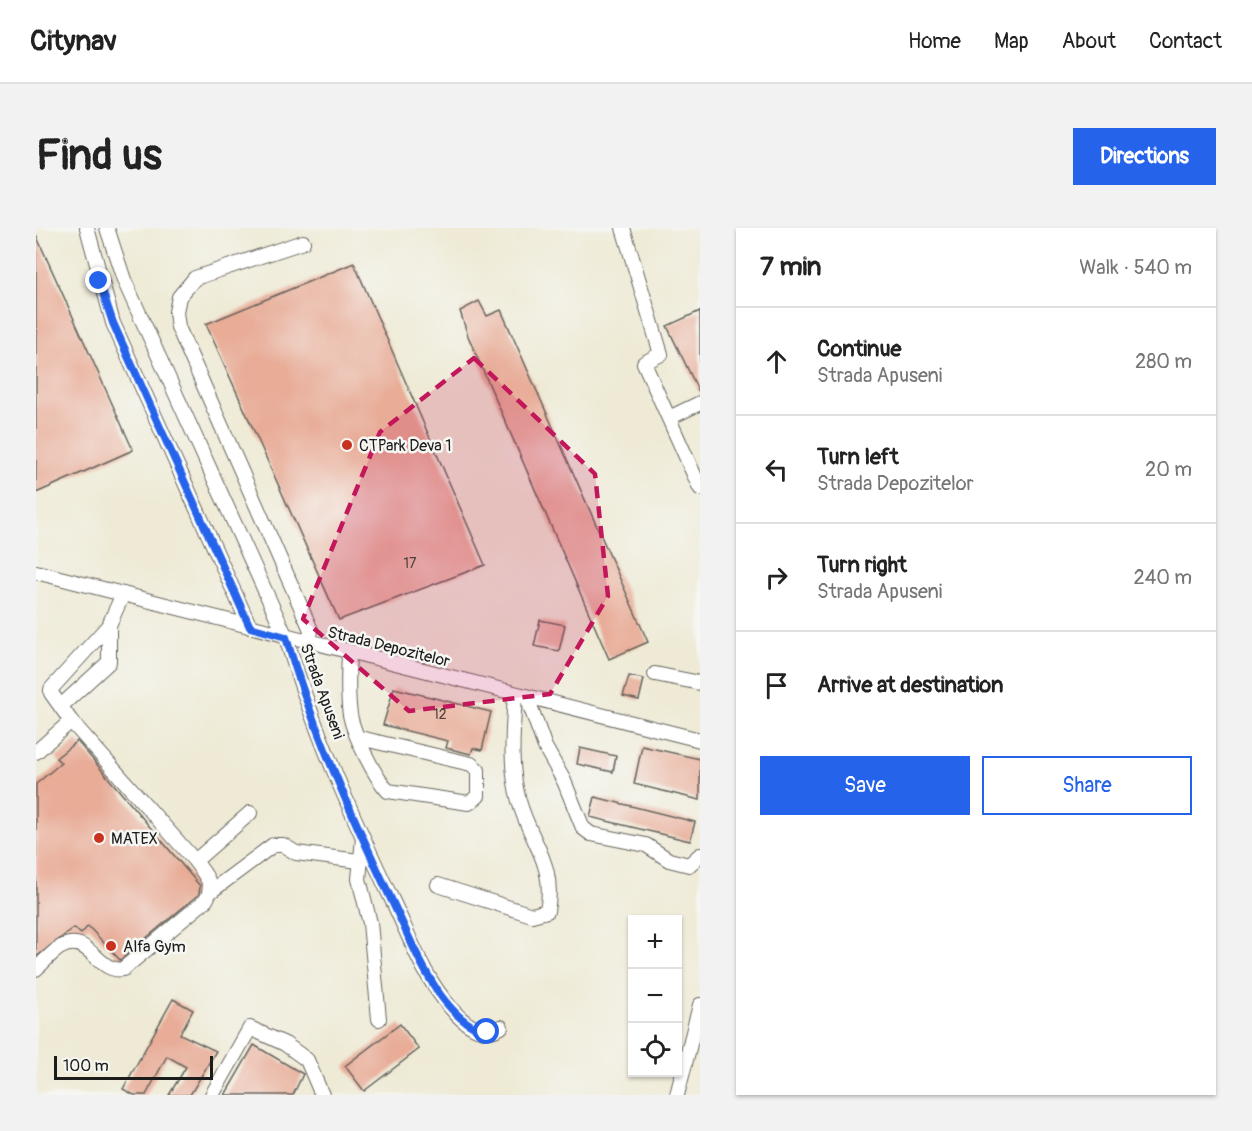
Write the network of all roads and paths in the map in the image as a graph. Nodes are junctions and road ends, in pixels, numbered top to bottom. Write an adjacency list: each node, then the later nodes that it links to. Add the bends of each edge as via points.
1 (87, 228): 11 (street, via 113,323)
2 (107, 228): 12 (street, Strada Apuseni, via 124,280)
3 (622, 228): 6 (street, via 661,354 644,363)
4 (303, 242): 13 (street, via 195,278 179,297 176,312 178,327 311,630)
5 (700, 404): 6 (street)
6 (669, 418): 7 (street)
7 (700, 488)
8 (36, 572): 9 (street, Strada Depozitelor)
9 (123, 594): 10 (street); 11 (street, Strada Depozitelor)
10 (109, 625): 18 (street, via 109,662); 18 (street, via 51,689)
11 (250, 627): 12 (street, Strada Depozitelor)
12 (286, 637): 13 (street, Strada Depozitelor); 24 (street, Strada Apuseni, via 297,676)
13 (309, 643): 14 (street, Strada Depozitelor)
14 (349, 653): 17 (street, Strada Depozitelor); 20 (street, via 351,716)
15 (655, 674): 16 (street)
16 (700, 683)
17 (521, 696): 21 (street, Strada Depozitelor); 25 (street, via 583,828 591,834 646,845 669,860 689,865); 28 (street, via 512,748 515,782 519,802 550,877 547,911 532,915)
18 (61, 706): 19 (street)
19 (71, 721): 22 (street); 26 (street)
20 (360, 738): 20 (street, via 471,764 478,770 478,796 469,803 388,791 380,783)
21 (700, 740)
22 (36, 752)
23 (250, 813): 26 (street)
24 (363, 838): 27 (street); 33 (street, Strada Apuseni, via 423,969 441,996 471,1026 487,1032)
25 (700, 855)
26 (195, 861): 29 (street, via 210,881)
27 (359, 861): 29 (street, via 296,853 283,844 273,845); 32 (street, via 359,879 370,923)
28 (438, 885)
29 (210, 892): 30 (street, via 206,900 123,969 109,968 86,946 75,944 59,948)
30 (36, 969)
31 (700, 1005): 36 (street)
32 (379, 1019)
33 (501, 1027)
34 (212, 1095): 35 (street, via 250,1028 285,1044 306,1060)
35 (322, 1095)
36 (677, 1095)

